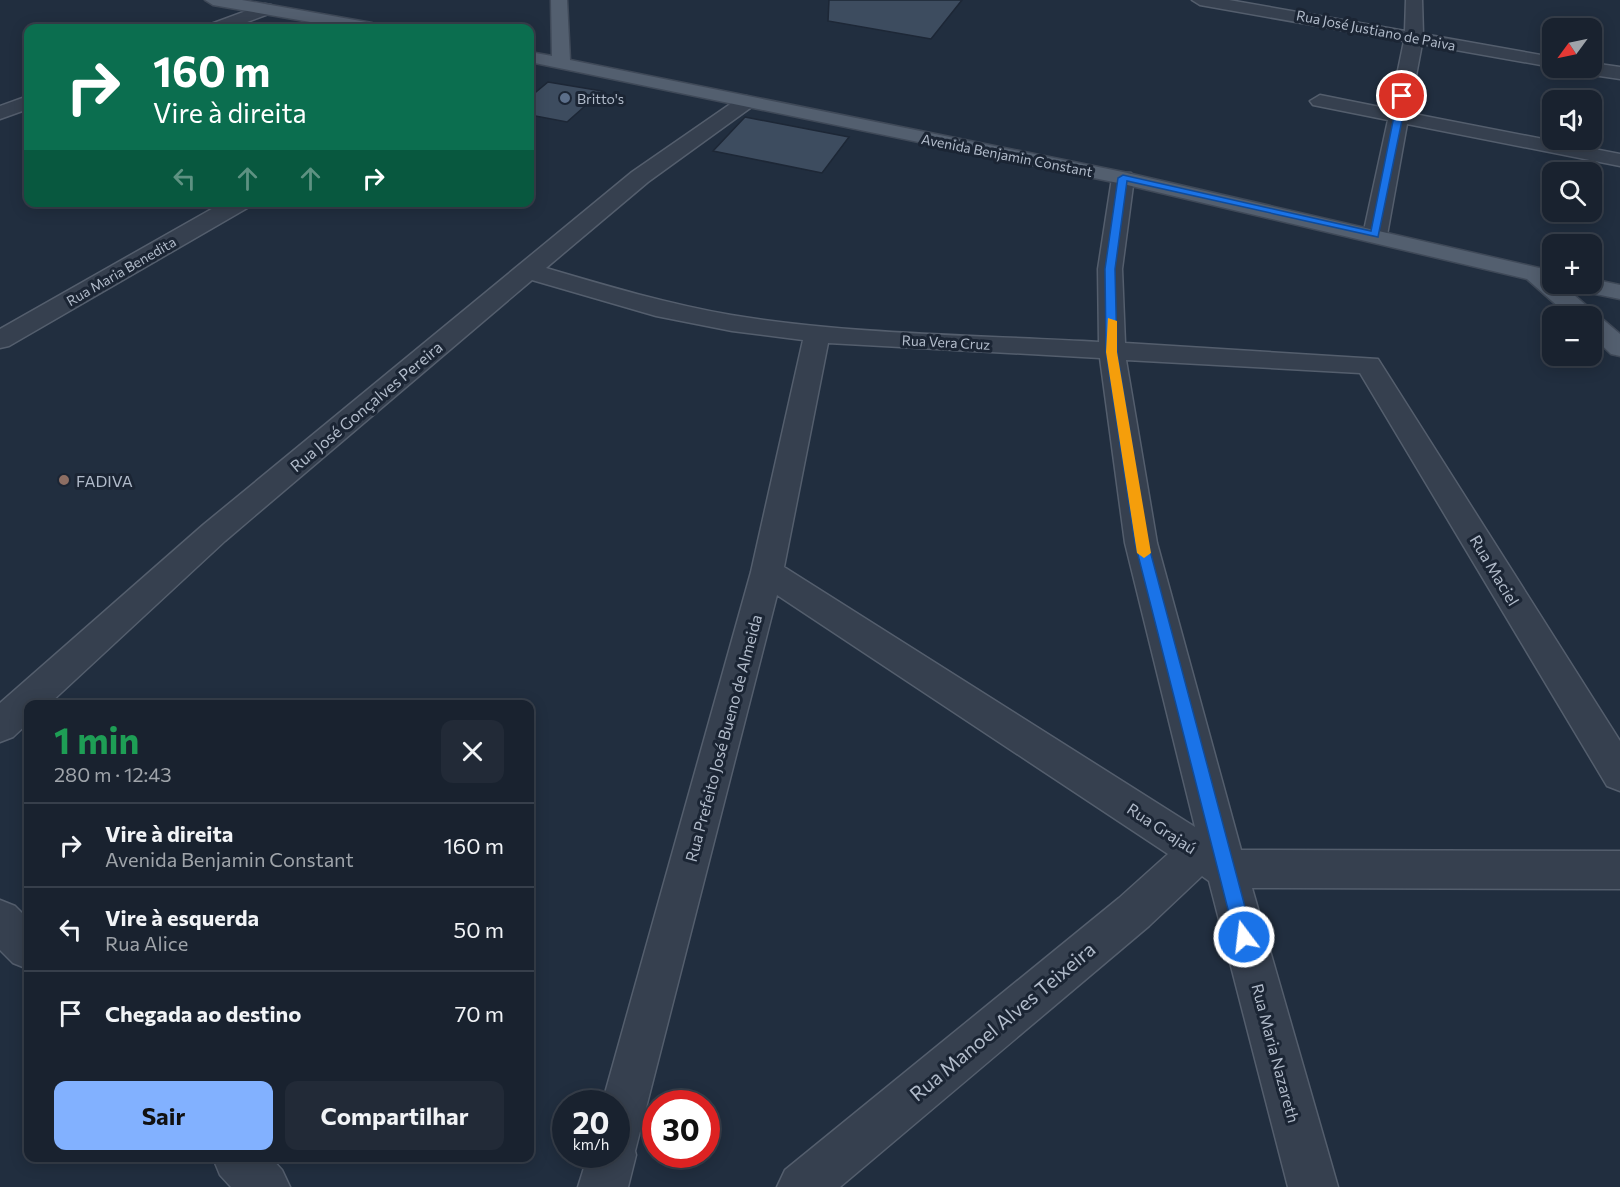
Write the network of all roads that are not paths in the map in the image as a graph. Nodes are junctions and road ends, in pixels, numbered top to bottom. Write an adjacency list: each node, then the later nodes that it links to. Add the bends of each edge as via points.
1 (213, 0): 6 (main road)
2 (559, 0): 12 (main road)
3 (1200, 0): 5 (street, Rua José Justiano de Paiva)
4 (1414, 0): 9 (street)
5 (1296, 7): 9 (street, Rua José Justiano de Paiva)
6 (266, 9): 7 (street); 8 (main road)
7 (227, 24)
8 (350, 24)
9 (1414, 38): 11 (street, Rua José Justiano de Paiva); 19 (street)
10 (534, 58): 12 (main road, Avenida Benjamin Constant)
11 (1542, 60)
12 (561, 63): 16 (main road, Avenida Benjamin Constant)
13 (1602, 70): 14 (street)
14 (1620, 73)
15 (1320, 101): 19 (street)
16 (746, 102): 21 (main road, Avenida Benjamin Constant); 24 (street, Rua José Gonçalves Pereira, via 640,177)
17 (24, 104): 18 (street)
18 (0, 113)
19 (1398, 115): 20 (street); 23 (street)
20 (1620, 160)
21 (1123, 178): 23 (main road, Avenida Benjamin Constant); 34 (street, Rua Maria Nazareth, via 1110,269)
22 (232, 207): 32 (street, Rua Maria Benedita)
23 (1375, 235): 25 (main road, Avenida Benjamin Constant)
24 (529, 271): 31 (street, Rua Vera Cruz, via 656,308); 37 (street, Rua José Gonçalves Pereira, via 214,533)
25 (1542, 276)
26 (1602, 288): 27 (main road)
27 (1620, 292)
28 (1562, 294): 29 (main road)
29 (1574, 306)
30 (1602, 332): 33 (main road)
31 (817, 334): 34 (street, Rua Vera Cruz); 36 (street, Rua Prefeito José Bueno de Almeida)
32 (0, 340)
33 (1620, 348)
34 (1112, 352): 35 (street, Rua Vera Cruz); 41 (street, Rua Maria Nazareth, via 1142,543)
35 (1369, 365): 40 (street, Rua Maciel)
36 (767, 572): 41 (street, Rua Grajaú); 45 (street, Rua Prefeito José Bueno de Almeida)
37 (29, 700)
38 (24, 704): 39 (street, Rua José Gonçalves Pereira)
39 (0, 726)
40 (1620, 774)
41 (1212, 860): 42 (street); 50 (street, Rua Manoel Alves Teixeira, via 1134,912); 51 (street, Rua Maria Nazareth)
42 (1620, 870)
43 (0, 921): 44 (street)
44 (24, 944)
45 (629, 1090)
46 (241, 1162): 48 (street)
47 (608, 1168): 49 (street)
48 (266, 1187)
49 (603, 1187)
50 (802, 1187)
51 (1312, 1187)

